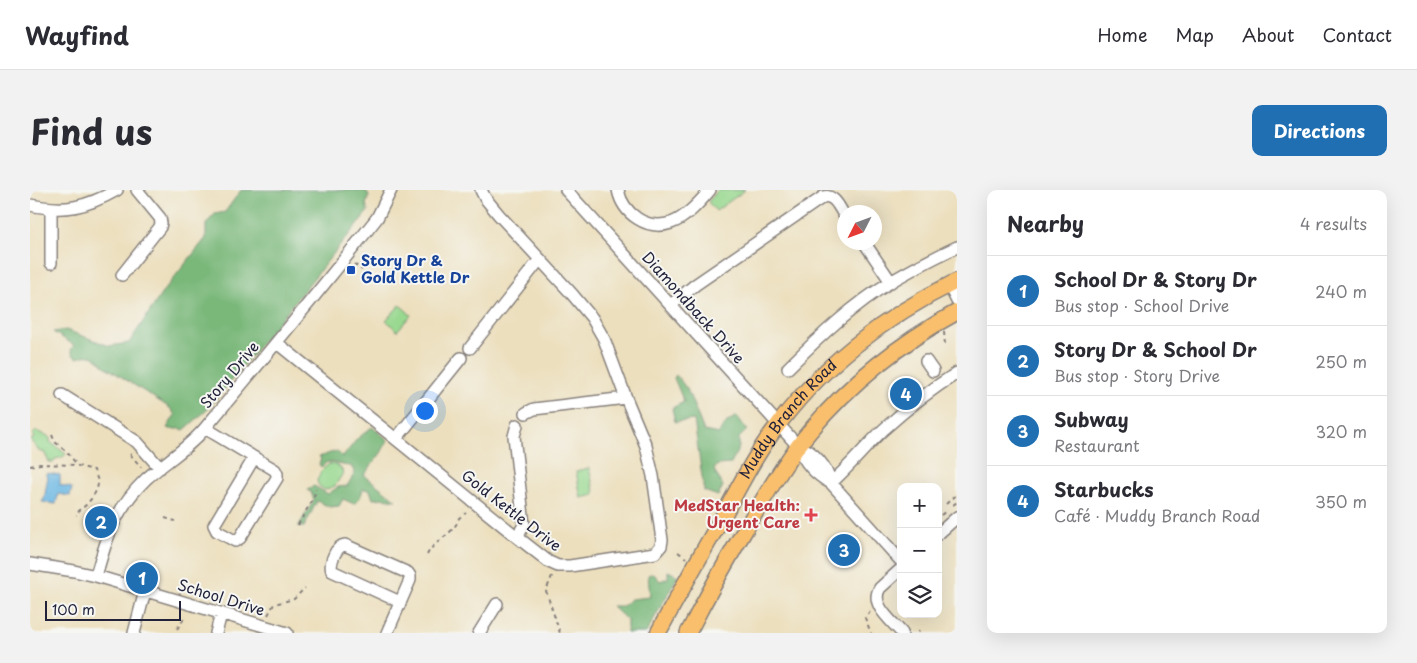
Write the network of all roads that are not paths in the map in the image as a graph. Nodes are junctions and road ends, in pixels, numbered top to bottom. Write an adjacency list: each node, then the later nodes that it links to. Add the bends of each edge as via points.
1 (117, 190): 8 (street)
2 (136, 190): 16 (street, via 161,223)
3 (391, 190): 22 (street, Story Drive, via 377,218)
4 (481, 190): 14 (street, Gold Kettle Drive)
5 (566, 190): 20 (street, Diamondback Drive)
6 (618, 190): 7 (street, via 633,216 645,223 660,225 681,218)
7 (710, 190)
8 (101, 194): 11 (street, via 82,206)
9 (30, 205): 11 (street)
10 (837, 205): 20 (street, via 829,196 824,196)
11 (51, 210): 15 (street)
12 (957, 247): 17 (street)
13 (870, 250): 17 (street)
14 (540, 260): 23 (street); 28 (street, Gold Kettle Drive, via 592,318 604,339)
15 (51, 263)
16 (122, 275)
17 (892, 282): 25 (street, via 843,317)
18 (953, 283): 19 (street); 30 (main road, Muddy Branch Road, via 903,309 858,343)
19 (957, 302)
20 (671, 305): 30 (street, Diamondback Drive)
21 (957, 312): 34 (main road, Muddy Branch Road, via 914,337 870,371)
22 (277, 343): 32 (street, Story Drive); 33 (street, Gold Kettle Drive)
23 (470, 348)
24 (462, 358): 33 (street)
25 (788, 368)
26 (957, 373): 37 (street, via 934,373 927,392 882,431)
27 (62, 395): 36 (street, via 137,442)
28 (626, 398): 29 (street, via 534,409); 40 (street, Gold Kettle Drive, via 646,446 653,476 662,540 658,550 650,555 558,566)
29 (526, 413)
30 (778, 424): 34 (street, Diamondback Drive); 54 (main road, Muddy Branch Road)
31 (517, 425): 40 (street, via 514,436 524,525)
32 (205, 428): 35 (street); 36 (street, Story Drive, via 187,448)
33 (396, 439): 40 (street, Gold Kettle Drive)
34 (798, 446): 37 (street, Diamondback Drive, via 802,457); 55 (main road, Muddy Branch Road, via 737,543)
35 (254, 458): 35 (street, via 274,470 277,478 237,541 217,531 214,525)
36 (160, 468): 44 (street, Story Drive, via 116,516)
37 (831, 483): 41 (street, Diamondback Drive)
38 (957, 517): 39 (street)
39 (942, 530)
40 (517, 538)
41 (897, 557)
42 (30, 564): 44 (street, School Drive)
43 (897, 573): 56 (street, via 878,591 877,600)
44 (96, 576): 45 (street, School Drive)
45 (145, 591): 48 (street, School Drive); 49 (street)
46 (400, 602): 46 (street, via 410,580 408,573 345,545 338,547 330,565 332,571); 52 (street)
47 (497, 604): 53 (street)
48 (221, 614): 50 (street); 51 (street, School Drive)
49 (134, 633)
50 (216, 633)
51 (286, 633)
52 (387, 633)
53 (479, 633)
54 (658, 633)
55 (688, 633)
56 (902, 633)

